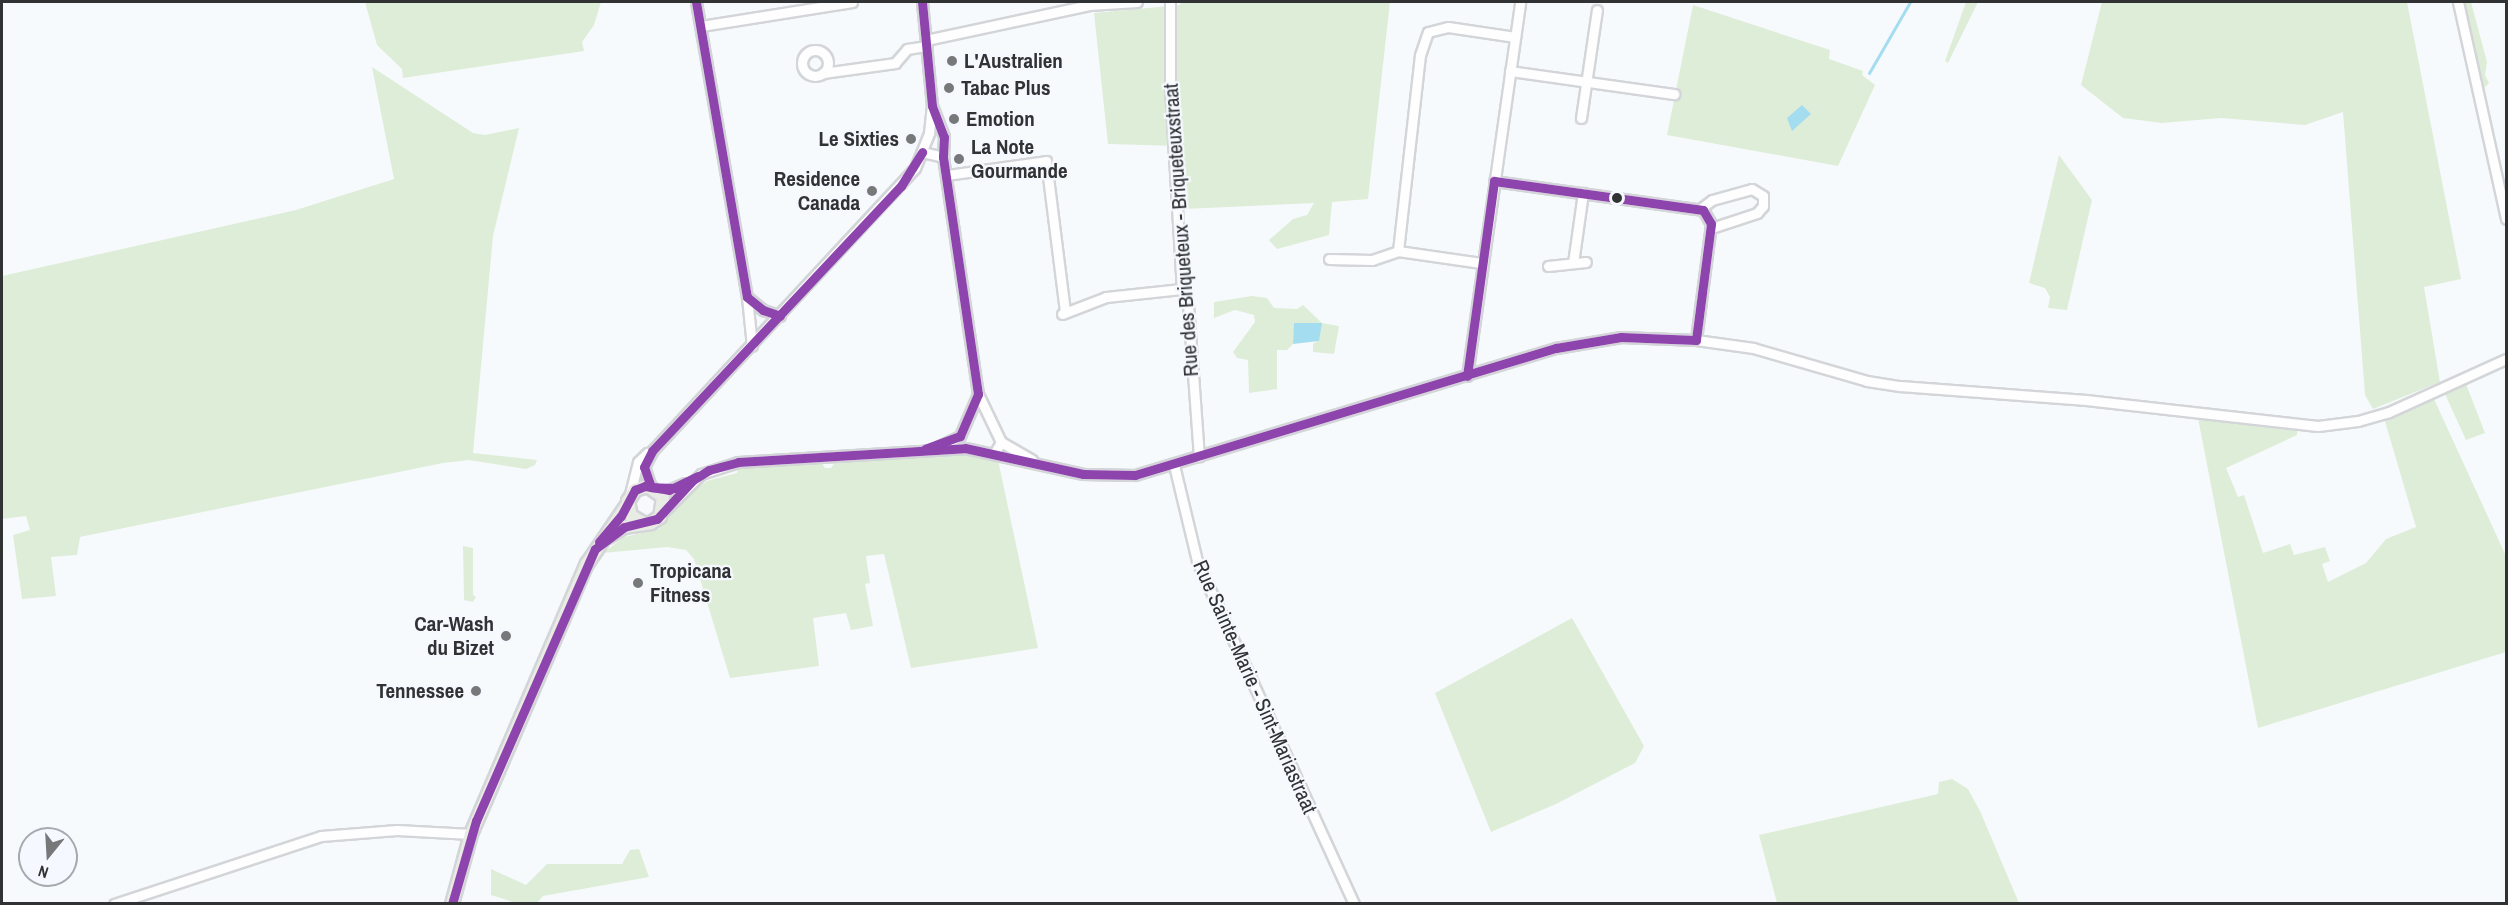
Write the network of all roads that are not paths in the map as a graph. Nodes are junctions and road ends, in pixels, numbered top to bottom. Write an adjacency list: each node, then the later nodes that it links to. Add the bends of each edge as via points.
1 (696, 2): 9 (street)
2 (852, 2): 9 (street)
3 (922, 2): 11 (street)
4 (1137, 2): 11 (street, via 1089,5)
5 (1170, 2): 32 (street, Rue des Briqueteux - Briqueteuxstraat, via 1170,89)
6 (1520, 2): 10 (street)
7 (2458, 2): 24 (street)
8 (1597, 10): 14 (street)
9 (700, 26): 33 (street)
10 (1515, 37): 12 (street); 26 (street, via 1448,27 1435,28 1423,39)
11 (926, 43): 13 (street, via 907,49 895,63); 16 (street)
12 (1510, 71): 14 (street); 21 (street)
13 (822, 74)
14 (1586, 82): 15 (street); 17 (street)
15 (1674, 94)
16 (932, 105): 18 (street); 19 (street, via 942,129)
17 (1581, 118)
18 (922, 152): 19 (street); 34 (street, via 906,180)
19 (944, 156): 20 (street)
20 (947, 175): 32 (street, via 1046,161 1063,313 1106,297); 39 (street)
21 (1494, 181): 22 (street); 30 (street)
22 (1583, 193): 23 (street); 29 (street)
23 (1700, 209): 25 (street, via 1707,214); 25 (street, via 1712,200 1752,189 1763,196 1763,206 1756,213)
24 (2506, 219)
25 (1711, 228): 35 (street)
26 (1398, 251): 27 (street, via 1372,260); 30 (street)
27 (1329, 259)
28 (1586, 262): 29 (street)
29 (1573, 263): 31 (street)
30 (1481, 264): 38 (street)
31 (1548, 266)
32 (1182, 289): 48 (street, Rue des Briqueteux - Briqueteuxstraat, via 1188,304)
33 (747, 297): 34 (street, via 763,310); 36 (street)
34 (780, 316): 36 (street)
35 (1696, 340): 37 (street, via 1753,348 1892,385 2086,400 2318,426 2389,412); 38 (street, via 1621,337 1583,342)
36 (752, 346): 46 (street)
37 (2506, 359)
38 (1467, 376): 48 (street)
39 (978, 394): 40 (street); 41 (street)
40 (969, 421): 41 (street); 42 (street)
41 (989, 421): 43 (street)
42 (960, 436): 44 (street); 45 (street)
43 (1001, 442): 47 (street); 49 (street)
44 (934, 448): 45 (street); 51 (street, via 730,463)
45 (965, 448): 47 (street)
46 (652, 451): 52 (street, via 644,467); 53 (street, via 638,462)
47 (994, 454): 49 (street)
48 (1198, 457): 50 (street)
49 (1037, 463): 50 (street, via 1107,477)
50 (1174, 465): 60 (street, Rue Sainte-Marie - Sint-Mariastraat, via 1197,561)
51 (693, 480): 52 (street, via 669,490); 54 (street)
52 (654, 488): 53 (main road, via 638,488); 54 (main road, via 664,500)
53 (629, 500): 55 (main road, via 631,516); 56 (main road)
54 (662, 513): 55 (main road, via 654,521)
55 (643, 523): 56 (main road, via 624,527)
56 (597, 545): 57 (main road)
57 (471, 834): 58 (street, via 435,830 321,836); 59 (main road)
58 (114, 903)
59 (452, 903)
60 (1354, 903)

